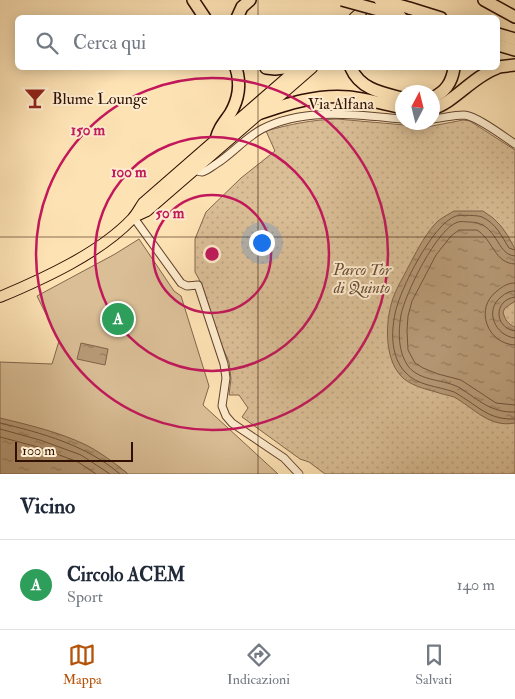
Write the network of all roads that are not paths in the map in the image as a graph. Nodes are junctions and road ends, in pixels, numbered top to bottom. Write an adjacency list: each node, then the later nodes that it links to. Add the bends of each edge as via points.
1 (192, 0): 8 (highway)
2 (250, 0): 9 (highway)
3 (342, 0): 12 (highway, bridge)
4 (374, 0): 10 (main road)
5 (380, 0): 12 (highway, bridge)
6 (390, 0): 11 (main road)
7 (484, 0): 13 (highway)
8 (203, 15)
9 (238, 15)
10 (357, 15)
11 (372, 15)
12 (403, 15)
13 (515, 17)
14 (500, 35): 15 (highway)
15 (515, 39)
16 (500, 46): 17 (highway)
17 (515, 50)
18 (515, 65): 19 (highway)
19 (500, 67)
20 (236, 70): 33 (highway, via 238,96)
21 (296, 70): 33 (main road)
22 (310, 70): 30 (main road)
23 (352, 70): 27 (highway, via 369,88)
24 (454, 70): 26 (highway, via 448,86)
25 (492, 70): 29 (highway)
26 (440, 94)
27 (395, 96)
28 (395, 106): 30 (highway, via 335,96 294,102)
29 (440, 106)
30 (258, 114): 35 (main road)
31 (395, 119): 36 (street, Via Alfana, via 339,115 300,117 260,130)
32 (440, 119): 34 (street, via 461,115 472,117)
33 (216, 139): 38 (main road, via 143,204)
34 (515, 144)
35 (215, 152): 36 (street); 37 (main road)
36 (229, 155): 37 (street, Via Alfana, via 206,171)
37 (195, 170): 38 (main road, via 148,211)
38 (134, 218): 39 (main road, via 90,252); 40 (street, via 181,283 198,285 224,364 226,378 222,406 227,419 284,458)
39 (0, 297)
40 (298, 474)

